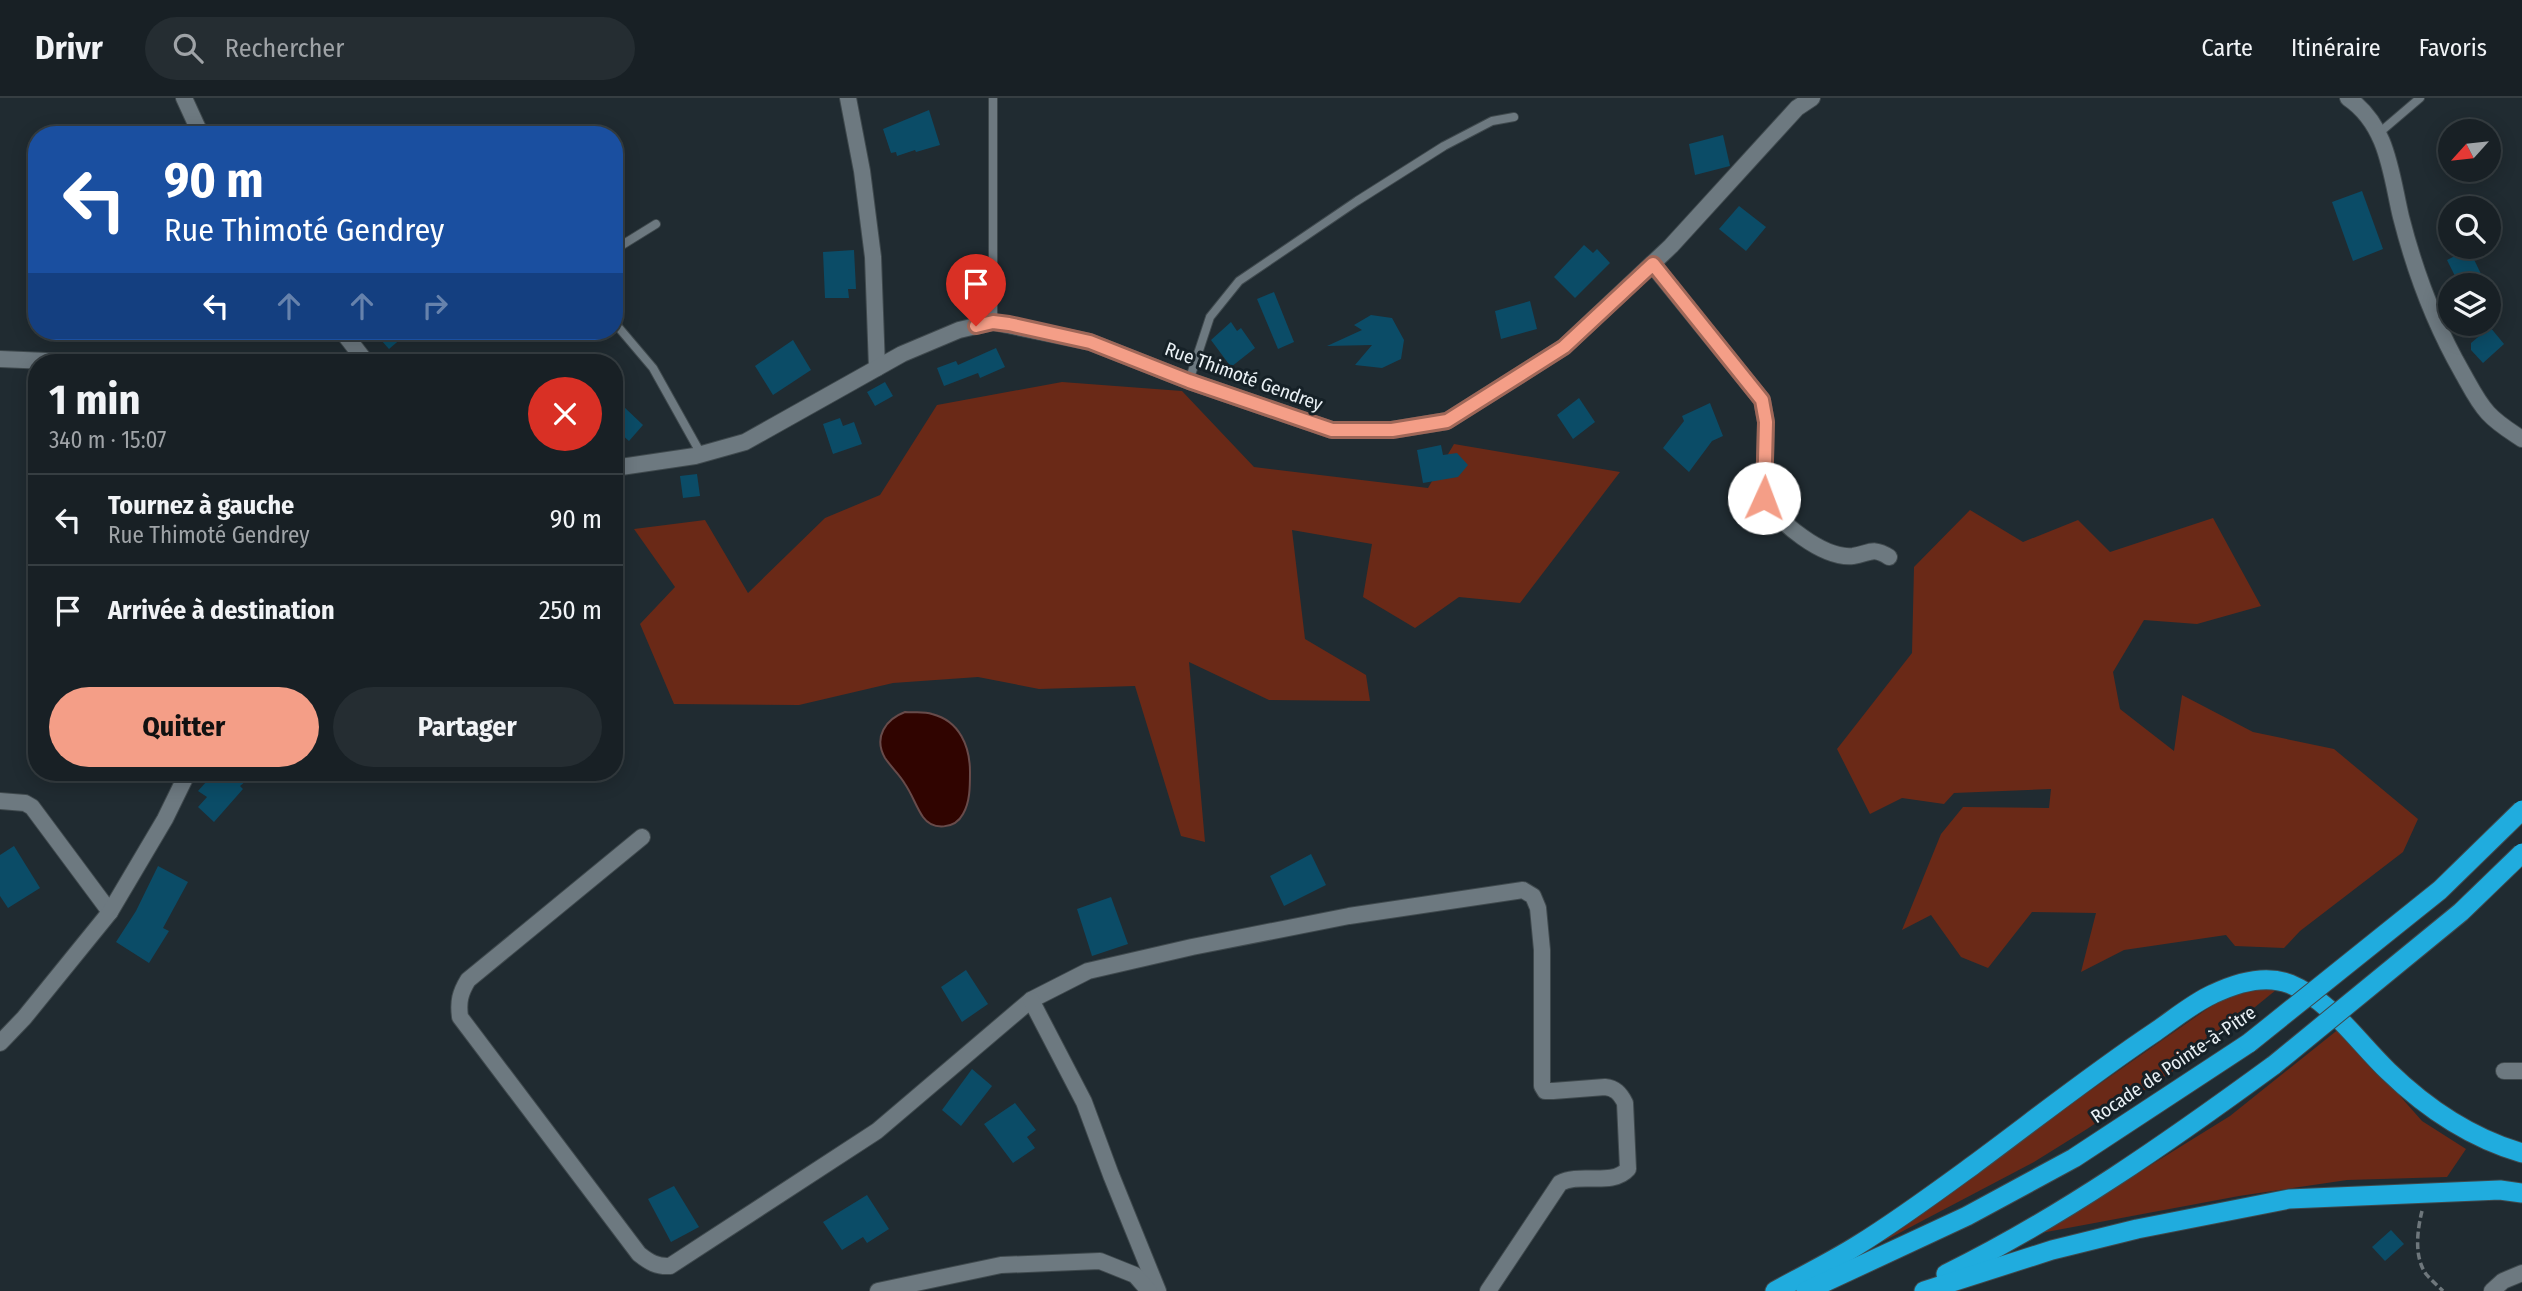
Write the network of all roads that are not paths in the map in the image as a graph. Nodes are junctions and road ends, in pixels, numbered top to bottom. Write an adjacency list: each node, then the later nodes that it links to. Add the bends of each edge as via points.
1 (184, 98): 8 (street)
2 (848, 98): 19 (street, via 873,257)
3 (993, 98): 13 (lane)
4 (1812, 98): 12 (street, Rue Thimoté Gendrey, via 1797,108)
5 (2348, 98): 9 (street)
6 (2420, 98): 9 (lane)
7 (1514, 117): 20 (lane, via 1492,121 1444,146 1239,281 1210,317)
8 (197, 126)
9 (2379, 133): 21 (street, via 2421,287 2444,341 2486,411)
10 (656, 224): 11 (lane)
11 (623, 244)
12 (1653, 264): 20 (street, Rue Thimoté Gendrey, via 1564,347 1447,421 1392,430 1332,430); 24 (street, via 1762,400 1766,422 1764,498 1769,507 1813,545 1850,556 1873,550)
13 (993, 322): 19 (street, Rue Thimoté Gendrey, via 958,330); 20 (street, Rue Thimoté Gendrey, via 1090,342)
14 (623, 333): 22 (lane, via 653,368)
15 (349, 340): 16 (street)
16 (360, 354)
17 (0, 359): 18 (street)
18 (28, 360)
19 (877, 368): 22 (street, Rue Thimoté Gendrey, via 745,442)
20 (1189, 381)
21 (2522, 439)
22 (701, 454): 23 (street, Rue Thimoté Gendrey)
23 (623, 467)
24 (1889, 557)
25 (179, 781): 30 (street, via 165,819)
26 (0, 801): 30 (street, via 32,807)
27 (2522, 810): 43 (highway, Rocade de Pointe-à-Pitre, bridge, via 2440,890 2249,1043 2074,1158 1967,1216)
28 (642, 837): 31 (street, via 468,979 458,1005 460,1017 639,1254 661,1267 670,1266 877,1131)
29 (2522, 853): 44 (highway, bridge, via 2462,912 2274,1066 2198,1121 1984,1255)
30 (110, 912): 32 (street)
31 (1031, 1000): 40 (street, via 1084,1102); 41 (street, via 1088,971 1192,947 1362,914 1523,890 1533,896 1542,950 1542,1086 1545,1091 1605,1087 1621,1095 1628,1169 1612,1178 1560,1183)
32 (0, 1043)
33 (2504, 1071): 34 (street)
34 (2522, 1072)
35 (2522, 1153): 42 (highway, via 2482,1139 2431,1108 2387,1071 2316,997 2287,983 2264,979 2241,983 2211,995 2136,1044 1859,1245)
36 (2522, 1193): 45 (highway, via 2289,1199 2052,1250)
37 (2522, 1273): 46 (street)
38 (878, 1291): 39 (street, via 1001,1265 1101,1261 1135,1275)
39 (1149, 1291)
40 (1158, 1291)
41 (1488, 1291)
42 (1774, 1291)
43 (1806, 1291)
44 (1911, 1291)
45 (1924, 1291)
46 (2491, 1291)

